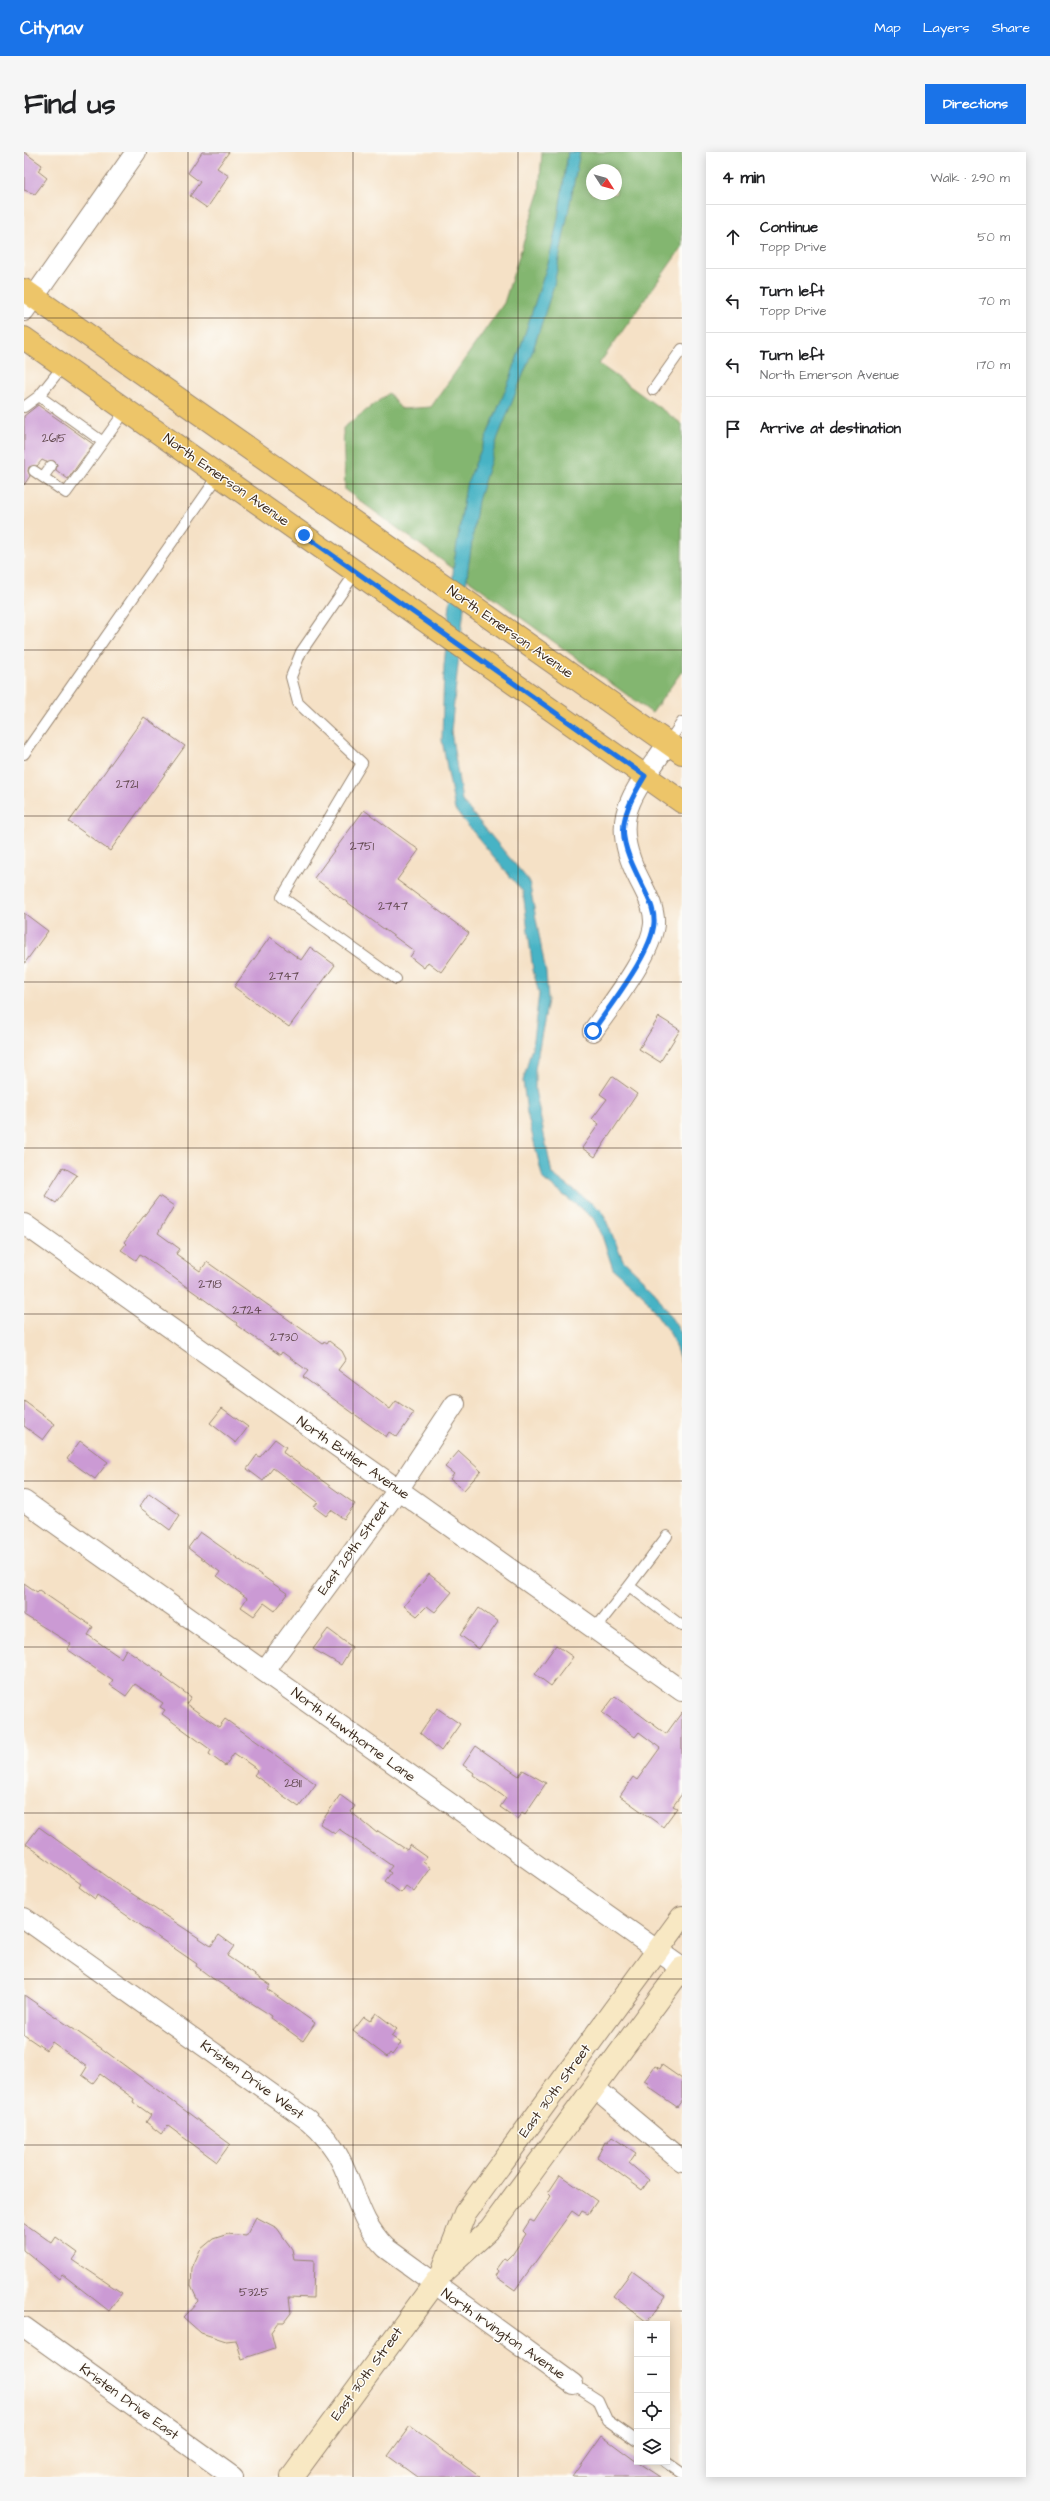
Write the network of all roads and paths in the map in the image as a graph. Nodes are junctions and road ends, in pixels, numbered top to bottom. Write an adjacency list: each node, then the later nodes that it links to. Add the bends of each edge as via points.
1 (136, 152): 2 (street)
2 (27, 299): 17 (main road, North Emerson Avenue)
3 (24, 338): 5 (main road, North Emerson Avenue)
4 (682, 349): 6 (lane)
5 (64, 366): 7 (lane); 9 (main road, North Emerson Avenue)
6 (653, 390)
7 (39, 396): 8 (lane); 10 (lane, via 54,412)
8 (24, 407)
9 (126, 410): 10 (lane); 13 (main road, North Emerson Avenue)
10 (103, 442): 14 (lane, via 66,493)
11 (51, 466): 14 (lane)
12 (34, 471): 14 (lane)
13 (219, 475): 15 (main road, North Emerson Avenue); 18 (lane)
14 (43, 477)
15 (356, 572): 19 (main road, North Emerson Avenue); 21 (lane, via 301,652 291,677 298,703 362,763 282,897)
16 (682, 722): 17 (lane)
17 (675, 748): 19 (street)
18 (24, 754)
19 (645, 776): 20 (main road, North Emerson Avenue); 22 (street, via 629,803 623,829 624,843 631,864 652,906 652,934 644,953)
20 (682, 802)
21 (396, 979)
22 (593, 1031)
23 (24, 1224): 25 (street, North Butler Avenue)
24 (455, 1404): 25 (street, East 28th Street)
25 (398, 1490): 30 (street, North Butler Avenue); 31 (street, East 28th Street)
26 (24, 1501): 31 (street, North Hawthorne Lane)
27 (667, 1536): 28 (lane)
28 (628, 1586): 29 (lane); 30 (lane)
29 (682, 1626)
30 (595, 1630): 32 (street, North Butler Avenue)
31 (264, 1671): 35 (street, North Hawthorne Lane)
32 (682, 1691)
33 (682, 1917): 35 (main road, East 30th Street)
34 (24, 1918): 39 (street, Kristen Drive West, via 313,2125 330,2142 342,2163 360,2211 371,2231 391,2253)
35 (657, 1951): 36 (street, North Hawthorne Lane); 39 (main road, East 30th Street, via 465,2213)
36 (682, 1968): 37 (main road, East 30th Street)
37 (595, 2088): 38 (street); 39 (main road, East 30th Street, via 490,2229)
38 (682, 2161)
39 (438, 2278): 41 (street, North Irvington Avenue); 46 (main road, East 30th Street)
40 (24, 2327): 45 (street, Kristen Drive East)
41 (573, 2384): 42 (lane, via 598,2400 607,2420)
42 (634, 2439)
43 (670, 2465): 44 (lane)
44 (682, 2473)
45 (233, 2477)
46 (292, 2477)

